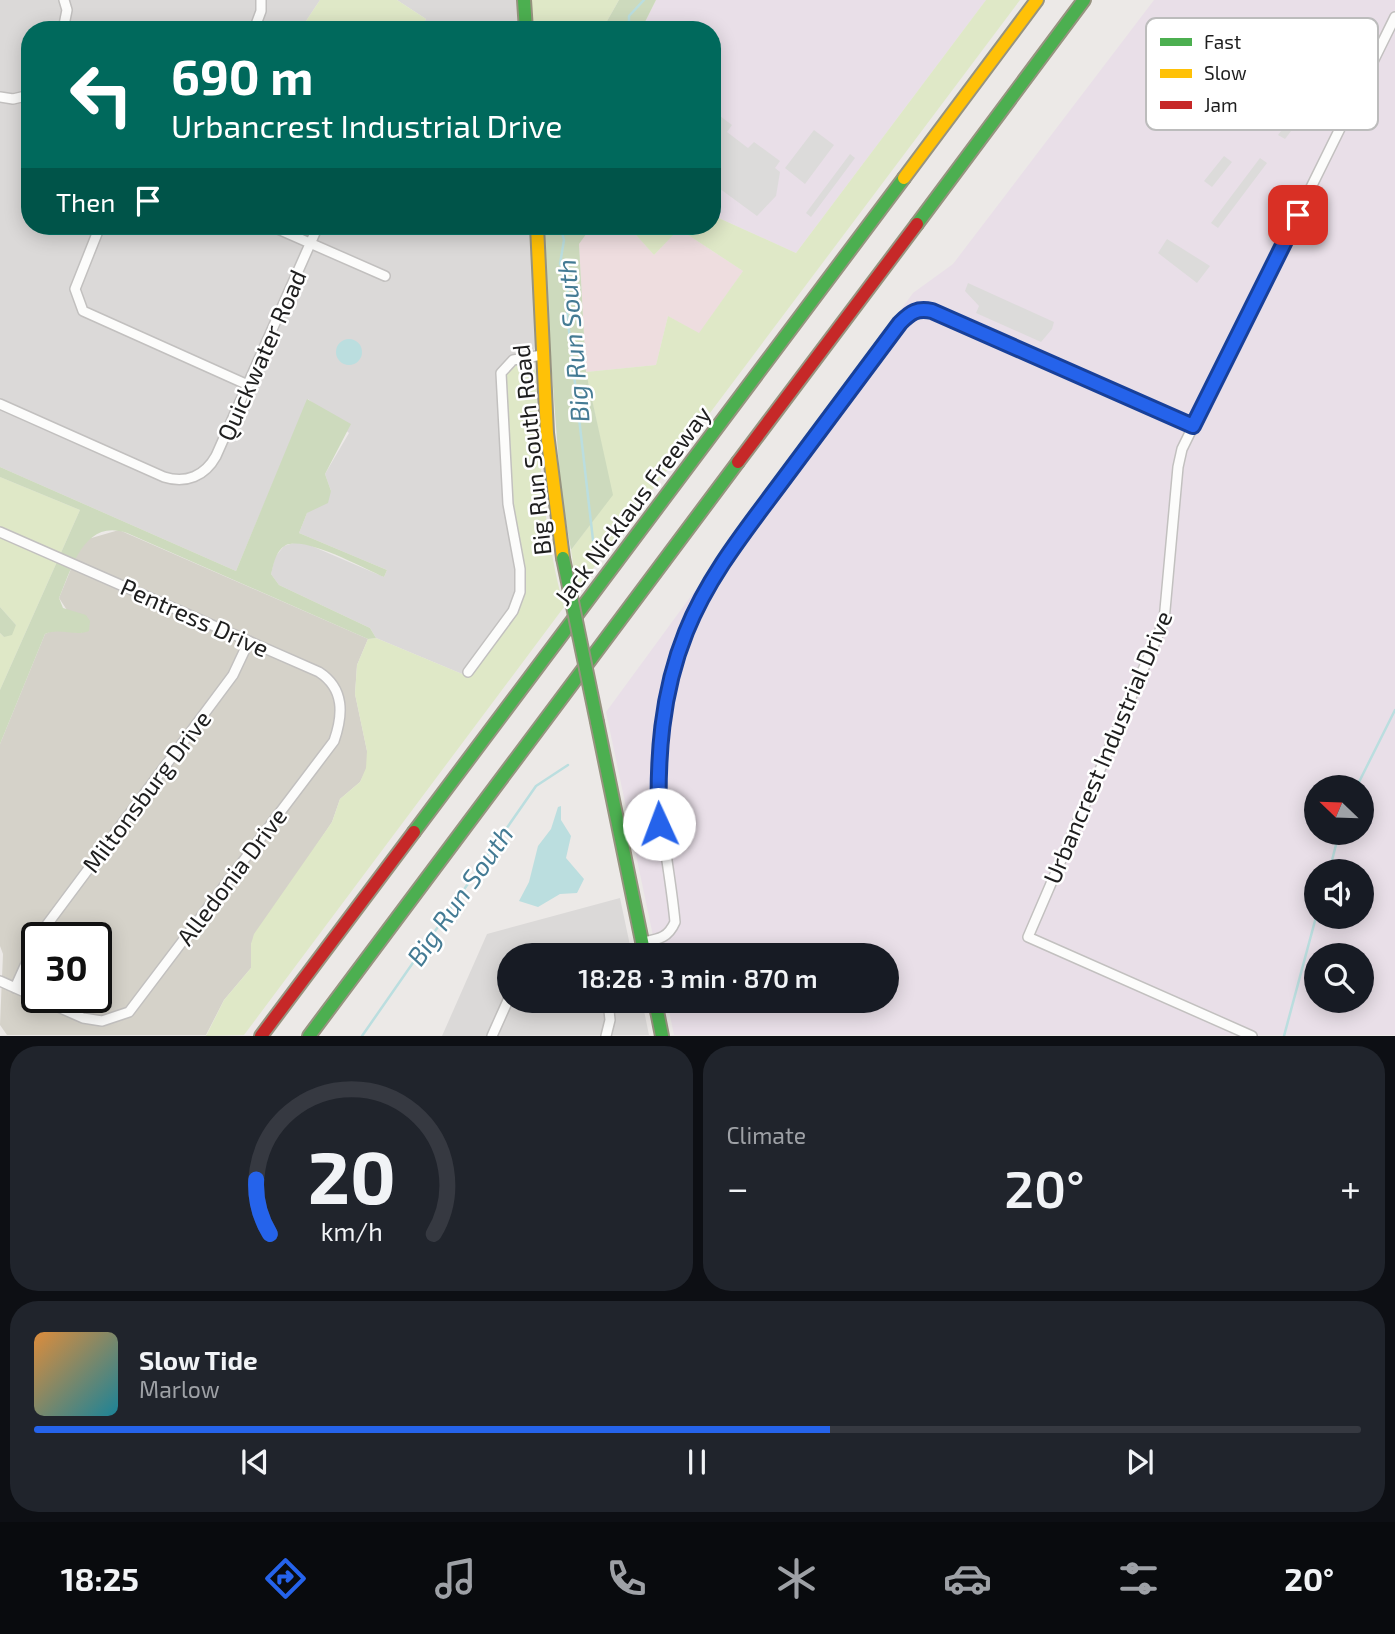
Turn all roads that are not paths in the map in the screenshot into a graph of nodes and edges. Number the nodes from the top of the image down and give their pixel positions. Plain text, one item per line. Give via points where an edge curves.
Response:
1 (64, 0) edge
2 (261, 0) edge
3 (524, 0) edge
4 (1037, 0) edge
5 (1084, 0) edge
6 (1395, 17) edge
7 (65, 21) edge
8 (257, 21) edge
9 (525, 21) edge
10 (1378, 51) edge
11 (0, 97) edge
12 (21, 97) edge
13 (1339, 130) edge
14 (96, 235) edge
15 (292, 235) edge
16 (314, 235) edge
17 (537, 235) edge
18 (310, 243) junction
19 (385, 276) dead end
20 (542, 355) junction
21 (248, 385) junction
22 (0, 404) edge
23 (1193, 426) junction
24 (0, 532) edge
25 (249, 641) junction
26 (468, 672) dead end
27 (334, 741) joint
28 (49, 922) edge
29 (643, 942) joint
30 (21, 974) edge
31 (0, 981) edge
32 (15, 988) junction
33 (502, 1013) edge
34 (609, 1013) edge
35 (657, 1013) edge
36 (1231, 1031) edge
37 (261, 1035) edge
38 (309, 1035) edge
39 (492, 1035) edge
40 (606, 1035) edge
41 (662, 1035) edge
42 (1252, 1035) edge

1 - 7 street
2 - 8 street
3 - 9 main road
4 - 37 main road, Jack Nicklaus Freeway
5 - 38 main road
6 - 10 street, Urbancrest Industrial Drive
11 - 12 street
13 - 23 street, Urbancrest Industrial Drive
14 - 21 street via 75,289 83,311
15 - 18 street
16 - 18 street, Quickwater Road
17 - 20 main road, Big Run South Road
18 - 19 street
18 - 21 street, Quickwater Road
20 - 26 street via 513,360 501,373 507,494 520,592 513,611
20 - 29 main road, Big Run South Road, bridge via 551,481 563,558
21 - 22 street, Quickwater Road via 208,469 179,480
23 - 29 street via 932,311 920,309 906,317 732,549 686,632 665,702 660,741 659,824 675,922 661,939
23 - 36 street, Urbancrest Industrial Drive via 1178,467 1164,621 1028,937
24 - 25 street, Pentress Drive
25 - 27 street, Pentress Drive via 326,676 342,718
25 - 28 street, Miltonsburg Drive via 233,675
27 - 32 street, Alledonia Drive via 129,1012 102,1021 83,1018
30 - 32 street, Miltonsburg Drive
31 - 32 street
33 - 39 street
34 - 40 street
35 - 41 main road
36 - 42 street

